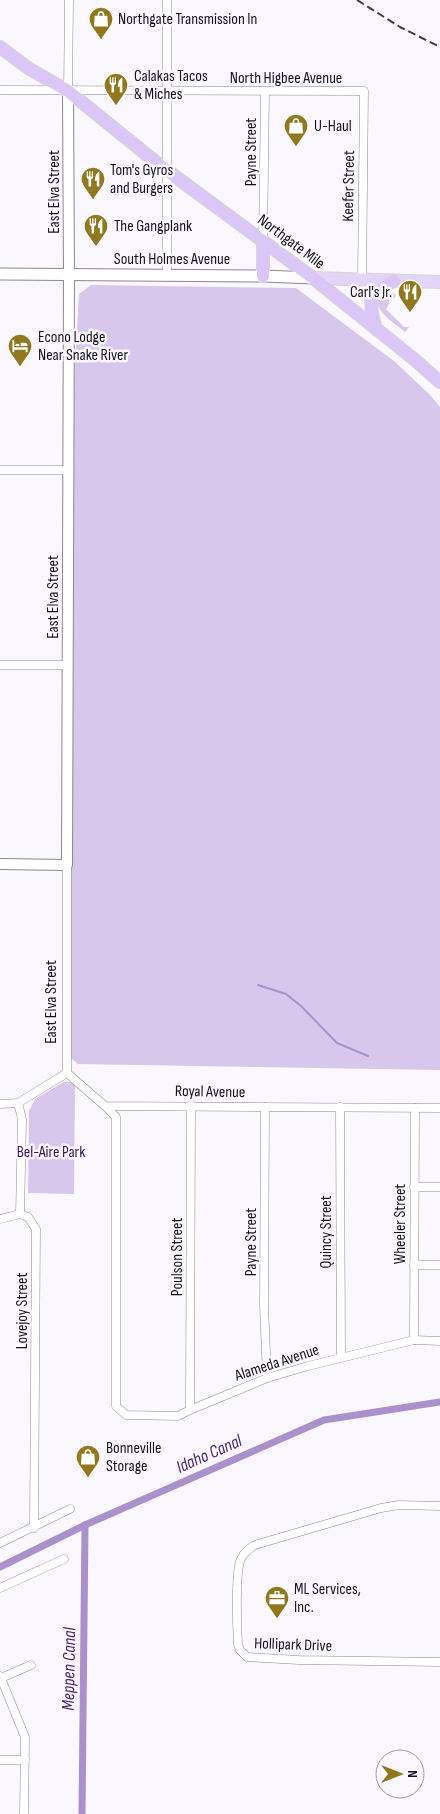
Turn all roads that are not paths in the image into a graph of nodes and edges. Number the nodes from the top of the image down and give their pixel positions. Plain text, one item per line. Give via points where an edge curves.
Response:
1 (69, 0) edge
2 (167, 0) edge
3 (0, 48) edge
4 (0, 90) edge
5 (68, 91) junction
6 (168, 91) junction
7 (364, 91) joint
8 (265, 92) junction
9 (167, 170) junction
10 (264, 241) junction
11 (0, 274) edge
12 (69, 274) junction
13 (167, 275) junction
14 (263, 276) junction
15 (313, 278) junction
16 (362, 281) junction
17 (394, 281) junction
18 (440, 282) edge
19 (376, 329) junction
20 (440, 382) edge
21 (0, 470) edge
22 (69, 470) junction
23 (0, 665) edge
24 (68, 665) junction
25 (0, 864) edge
26 (67, 865) junction
27 (67, 1073) junction
28 (18, 1103) junction
29 (0, 1104) edge
30 (191, 1105) junction
31 (105, 1106) junction
32 (264, 1107) junction
33 (340, 1107) junction
34 (415, 1108) junction
35 (440, 1108) edge
36 (414, 1187) junction
37 (440, 1188) edge
38 (20, 1214) junction
39 (0, 1219) edge
40 (414, 1265) junction
41 (440, 1265) edge
42 (414, 1340) junction
43 (440, 1341) edge
44 (341, 1357) junction
45 (267, 1378) junction
46 (190, 1410) junction
47 (440, 1506) edge
48 (70, 1509) dead end
49 (34, 1528) junction
50 (0, 1543) edge
51 (64, 1559) dead end
52 (0, 1588) edge
53 (440, 1662) edge
54 (31, 1665) dead end
55 (0, 1677) edge
56 (0, 1760) edge
57 (25, 1760) junction
58 (24, 1814) edge

1 - 5 street
2 - 6 street
3 - 5 highway
4 - 5 street, North Higbee Avenue
5 - 6 street, North Higbee Avenue
5 - 9 highway, Northgate Mile
5 - 12 street, East Elva Street
6 - 8 street, North Higbee Avenue
6 - 9 street
7 - 8 street, North Higbee Avenue
7 - 16 street, Keefer Street
8 - 10 street, Payne Street
9 - 10 highway, Northgate Mile
9 - 13 street
10 - 14 highway
10 - 15 highway, Northgate Mile
11 - 12 main road, South Holmes Avenue
12 - 13 main road, South Holmes Avenue
12 - 22 street, East Elva Street
13 - 14 main road, South Holmes Avenue
14 - 15 main road, South Holmes Avenue
15 - 16 main road
15 - 19 highway, Northgate Mile
16 - 17 main road
17 - 18 main road
17 - 19 highway via 371,297
19 - 20 highway, Northgate Mile
21 - 22 street
22 - 24 street, East Elva Street
23 - 24 street
24 - 26 street, East Elva Street
25 - 26 street
26 - 27 street, East Elva Street
27 - 28 street
27 - 31 street
28 - 29 street
28 - 38 street via 22,1118
30 - 31 street, Royal Avenue
30 - 32 street, Royal Avenue
30 - 46 street, Poulson Street
31 - 46 street, Alameda Avenue via 116,1117 116,1406 126,1415 178,1416
32 - 33 street, Royal Avenue
32 - 45 street, Payne Street
33 - 34 street, Royal Avenue
33 - 44 street, Quincy Street
34 - 35 street, Royal Avenue
34 - 36 street, Wheeler Street
36 - 37 street
36 - 40 street, Wheeler Street
38 - 39 street
38 - 49 street, Lovejoy Street via 28,1217 36,1229
40 - 41 street
40 - 42 street, Wheeler Street
42 - 43 street, Alameda Avenue
42 - 44 street, Alameda Avenue
44 - 45 street, Alameda Avenue
45 - 46 street, Alameda Avenue
47 - 53 street, Hollipark Drive via 387,1507 254,1546 241,1558 238,1574 238,1644 247,1657
48 - 49 street
49 - 50 street
51 - 52 street
54 - 55 street
55 - 57 street via 25,1737
56 - 57 street
57 - 58 street

